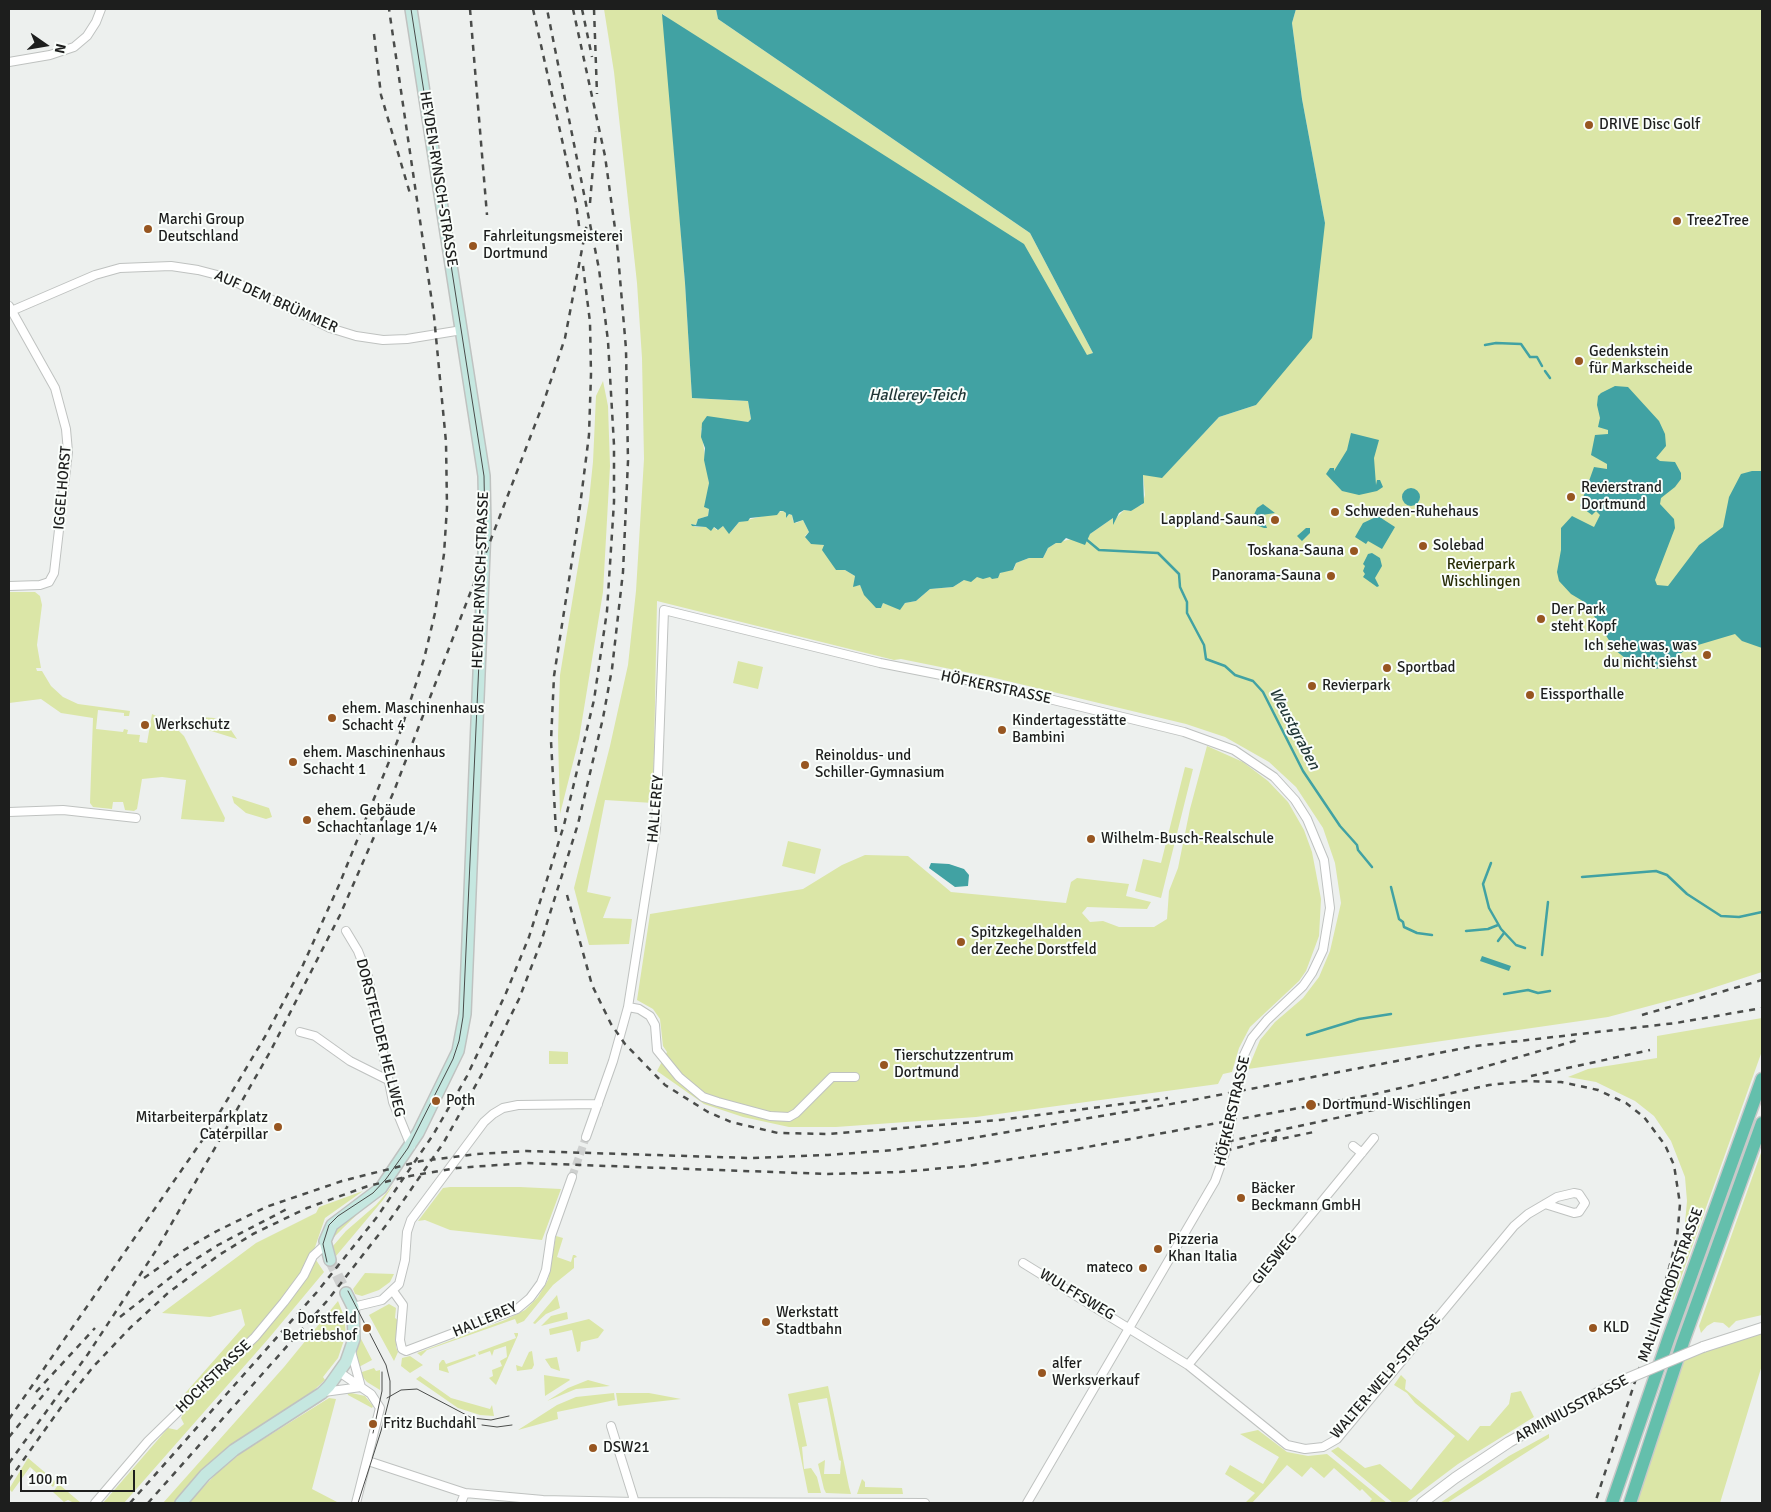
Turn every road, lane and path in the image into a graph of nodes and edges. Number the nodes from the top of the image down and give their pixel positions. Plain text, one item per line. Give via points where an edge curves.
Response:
1 (100, 9) edge
2 (411, 9) edge
3 (9, 62) edge
4 (10, 310) edge
5 (462, 330) junction
6 (9, 586) edge
7 (664, 610) joint
8 (9, 812) edge
9 (136, 818) dead end
10 (346, 931) dead end
11 (628, 1007) junction
12 (300, 1032) dead end
13 (855, 1077) dead end
14 (1762, 1078) edge
15 (388, 1080) junction
16 (598, 1104) junction
17 (1762, 1123) edge
18 (586, 1137) tunnel mouth
19 (1374, 1138) dead end
20 (411, 1146) junction
21 (1353, 1146) dead end
22 (1362, 1153) junction
23 (572, 1177) tunnel mouth
24 (1545, 1204) junction
25 (325, 1245) junction
26 (330, 1260) tunnel mouth
27 (1023, 1263) dead end
28 (393, 1291) junction
29 (346, 1293) tunnel mouth
30 (353, 1307) junction
31 (1130, 1328) junction
32 (1762, 1328) edge
33 (351, 1351) junction
34 (1188, 1365) junction
35 (339, 1372) junction
36 (361, 1387) junction
37 (322, 1393) junction
38 (610, 1426) dead end
39 (368, 1461) junction
40 (465, 1493) junction
41 (603, 1502) edge
42 (95, 1503) edge
43 (181, 1503) edge
44 (356, 1503) edge
45 (461, 1503) edge
46 (635, 1503) edge
47 (910, 1503) edge
48 (925, 1503) edge
49 (1027, 1503) edge
50 (1422, 1503) edge
51 (1612, 1503) edge
52 (1630, 1503) edge

1 - 3 street via 87,36 74,47
2 - 5 main road, HEYDEN-RYNSCH-STRASSE
4 - 5 street, AUF DEM BRÜMMER via 120,268 171,266 225,277 330,328 356,336 407,339
4 - 6 street, IGGELHORST via 55,388 65,422 68,452 54,573 49,582 40,585
5 - 20 main road, HEYDEN-RYNSCH-STRASSE via 480,438 486,505 465,1014 458,1051
7 - 11 street, HALLEREY via 658,808
7 - 31 street, HÖFKERSTRASSE via 880,663 992,685 1208,739 1260,766 1295,800 1316,837 1327,874 1330,917 1323,950 1304,986 1267,1020 1248,1047 1240,1070 1225,1153 1215,1181
8 - 9 street via 63,810
10 - 15 street, DORSTFELDER HELLWEG via 368,977
11 - 13 street via 650,1016 655,1025 657,1050 679,1076 703,1097 718,1102 770,1116 789,1117 832,1077
11 - 16 street, HALLEREY
12 - 15 street via 315,1036 350,1061
14 - 51 highway, MALLINCKRODTSTRASSE
15 - 20 street, DORSTFELDER HELLWEG via 393,1102
16 - 18 street, HALLEREY
16 - 28 street via 518,1105 492,1114 411,1220 402,1276
17 - 52 highway, MALLINCKRODTSTRASSE
19 - 22 street, GIESWEG
20 - 25 main road via 377,1192 334,1223
21 - 22 street
22 - 34 street, GIESWEG
23 - 28 street, HALLEREY via 551,1236 541,1283 516,1309 406,1351 402,1349 400,1340 403,1305
24 - 24 street, WALTER-WELP-STRASSE via 1574,1193 1579,1194 1585,1203 1574,1214
24 - 34 street, WALTER-WELP-STRASSE via 1514,1226 1338,1439 1322,1447 1288,1445
25 - 26 main road
25 - 42 street, HOCHSTRASSE via 313,1256 304,1275 255,1337 148,1441
27 - 31 street, WULFFSWEG
28 - 30 street via 376,1302
29 - 30 main road
30 - 33 main road via 355,1329
31 - 34 street, WALTER-WELP-STRASSE
31 - 49 street, HÖFKERSTRASSE
32 - 50 street, ARMINIUSSTRASSE, bridge via 1704,1347 1612,1385 1509,1442
33 - 35 main road
33 - 36 street
35 - 36 street
35 - 37 main road
36 - 37 street
36 - 39 street via 376,1399 380,1408
37 - 43 main road via 234,1450 205,1475
38 - 46 street
39 - 40 street
39 - 44 street
40 - 41 street
40 - 45 street
41 - 46 street
46 - 47 street
47 - 48 street

